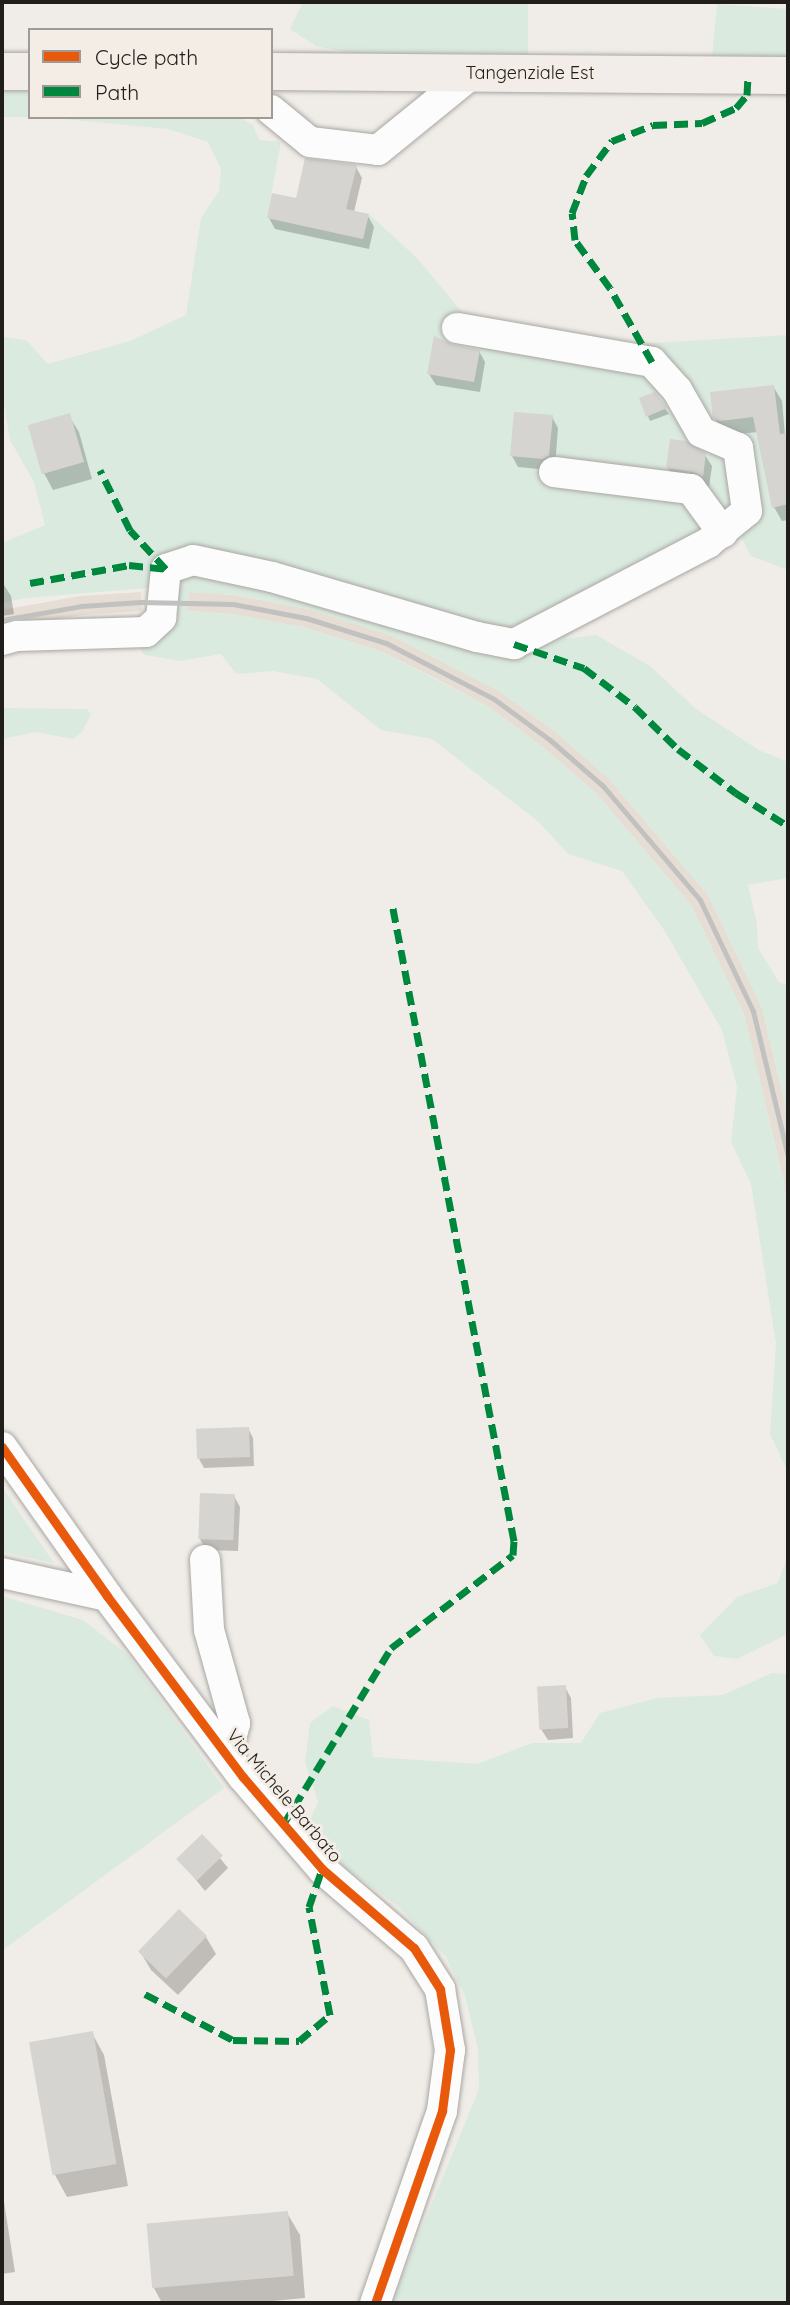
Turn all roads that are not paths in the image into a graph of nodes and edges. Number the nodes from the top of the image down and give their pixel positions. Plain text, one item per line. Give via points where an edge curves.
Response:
1 (2, 71) edge
2 (28, 71) edge
3 (273, 71) edge
4 (474, 72) junction
5 (788, 75) edge
6 (273, 112) edge
7 (457, 328) dead end
8 (554, 472) dead end
9 (723, 533) junction
10 (2, 640) edge
11 (2, 1447) edge
12 (205, 1560) dead end
13 (2, 1573) edge
14 (107, 1597) junction
15 (227, 1755) junction
16 (375, 2303) edge

1 - 2 main road
3 - 4 main road, Tangenziale Est
4 - 5 main road, Tangenziale Est
4 - 6 street via 379,150 310,142
7 - 9 street via 652,362 677,390 702,432 738,448 747,510
8 - 9 street via 691,489
9 - 10 street via 514,644 272,577 193,560 166,569 161,618 146,632
11 - 14 street, Via Michele Barbato
12 - 15 street via 209,1630 235,1723
13 - 14 street
14 - 15 street, Via Michele Barbato
15 - 16 street, Via Michele Barbato via 322,1869 414,1948 440,1989 450,2050 442,2110

